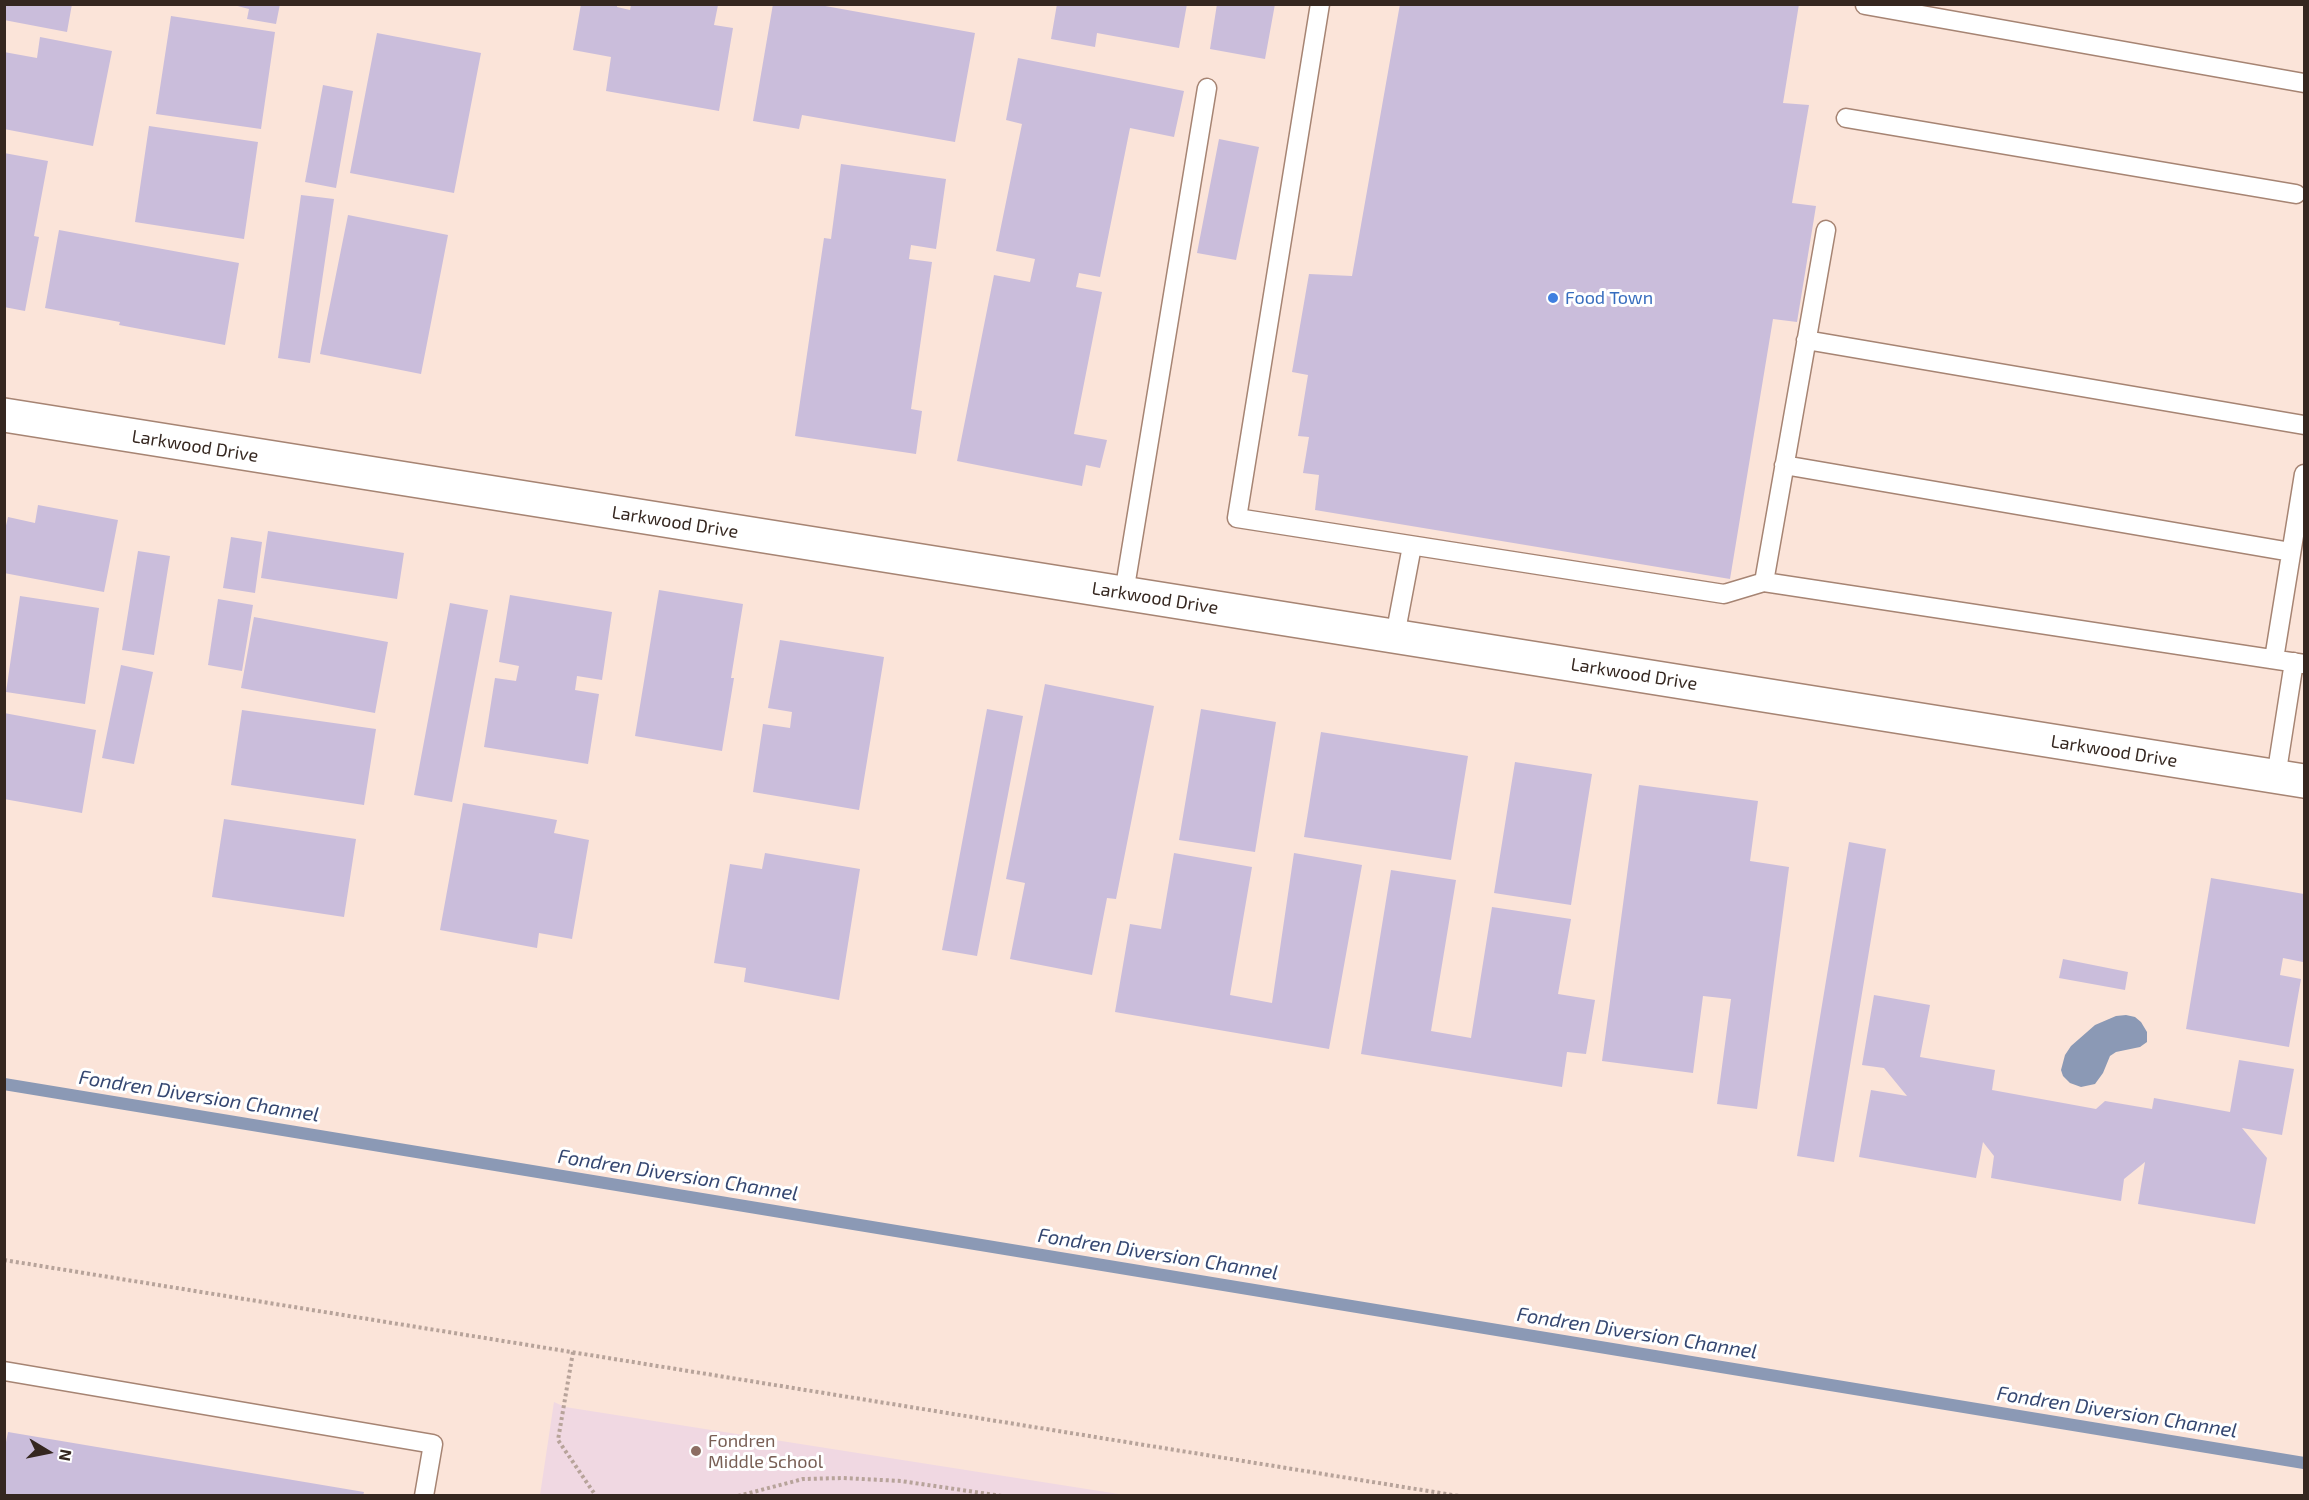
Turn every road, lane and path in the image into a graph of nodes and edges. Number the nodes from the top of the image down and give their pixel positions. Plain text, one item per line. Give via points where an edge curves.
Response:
1 (1320, 4) edge
2 (1865, 4) edge
3 (2304, 83) edge
4 (1207, 88) dead end
5 (1846, 118) dead end
6 (2296, 194) dead end
7 (1826, 230) dead end
8 (1806, 340) junction
9 (4, 415) edge
10 (2304, 425) edge
11 (1784, 465) junction
12 (2304, 474) edge
13 (1412, 546) junction
14 (2291, 552) junction
15 (1764, 582) junction
16 (1124, 593) junction
17 (1395, 636) junction
18 (2274, 659) junction
19 (2299, 663) edge
20 (2290, 779) edge
21 (4, 1260) edge
22 (573, 1352) junction
23 (4, 1371) edge
24 (424, 1496) edge
25 (596, 1496) edge
26 (738, 1496) edge
27 (1002, 1496) edge
28 (1460, 1496) edge

1 - 13 lane via 1237,519
2 - 3 lane
4 - 16 lane
5 - 6 lane
7 - 8 lane
8 - 10 lane
8 - 11 lane
9 - 16 street, Larkwood Drive
11 - 14 lane
11 - 15 lane
12 - 14 lane
13 - 15 lane via 1724,594
13 - 17 lane
14 - 18 lane
15 - 18 lane
16 - 17 street, Larkwood Drive
17 - 20 street, Larkwood Drive
18 - 19 lane
19 - 20 lane
21 - 22 path
22 - 25 path via 558,1440
22 - 28 path
23 - 24 lane via 432,1444
26 - 27 path via 803,1479 843,1478 901,1481

